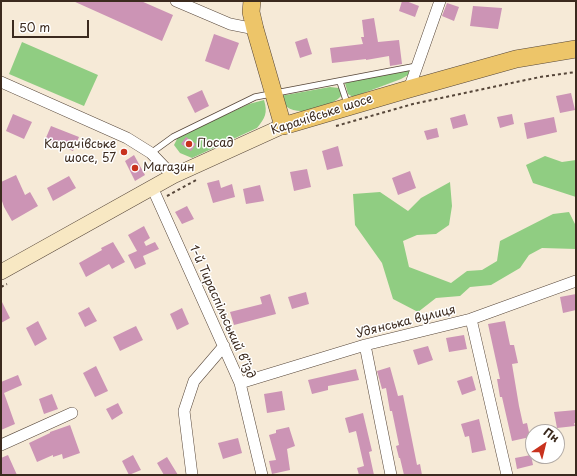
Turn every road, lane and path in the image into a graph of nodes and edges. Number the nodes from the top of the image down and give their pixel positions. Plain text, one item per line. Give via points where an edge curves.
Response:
1 (176, 1) edge
2 (252, 1) edge
3 (440, 1) edge
4 (255, 29) junction
5 (576, 49) edge
6 (417, 66) junction
7 (576, 72) edge
8 (1, 82) edge
9 (340, 82) junction
10 (409, 89) junction
11 (274, 94) junction
12 (348, 106) junction
13 (283, 126) junction
14 (333, 127) dead end
15 (151, 153) junction
16 (174, 176) junction
17 (199, 179) dead end
18 (155, 193) junction
19 (1, 272) edge
20 (576, 281) edge
21 (471, 319) junction
22 (365, 345) junction
23 (224, 346) junction
24 (240, 383) junction
25 (72, 413) dead end
26 (1, 445) edge
27 (192, 475) edge
28 (262, 475) edge
29 (391, 475) edge
30 (507, 475) edge

1 - 4 street via 230,24
2 - 4 main road via 251,12
3 - 6 street
4 - 11 main road
5 - 10 main road, Карачівське шосе via 516,59
6 - 9 lane
6 - 10 street
7 - 14 path via 540,77 413,104
8 - 15 street via 127,138
9 - 11 lane
9 - 12 lane
10 - 12 main road, Карачівське шосе
11 - 13 main road
11 - 15 lane via 255,98 186,130
12 - 13 main road, Карачівське шосе
13 - 16 main road, Карачівське шосе
15 - 16 street
16 - 18 main road, Карачівське шосе
17 - 18 path
18 - 19 main road, Карачівське шосе
18 - 23 street, 1-й Тираспільський в’їзд
20 - 21 street, Удянська вулиця
21 - 22 street, Удянська вулиця
21 - 30 street
22 - 24 street, Удянська вулиця
22 - 29 street
23 - 24 street, 1-й Тираспільський в’їзд
23 - 27 street via 194,381 184,411
24 - 28 street, 1-й Тираспільський в’їзд
25 - 26 street

